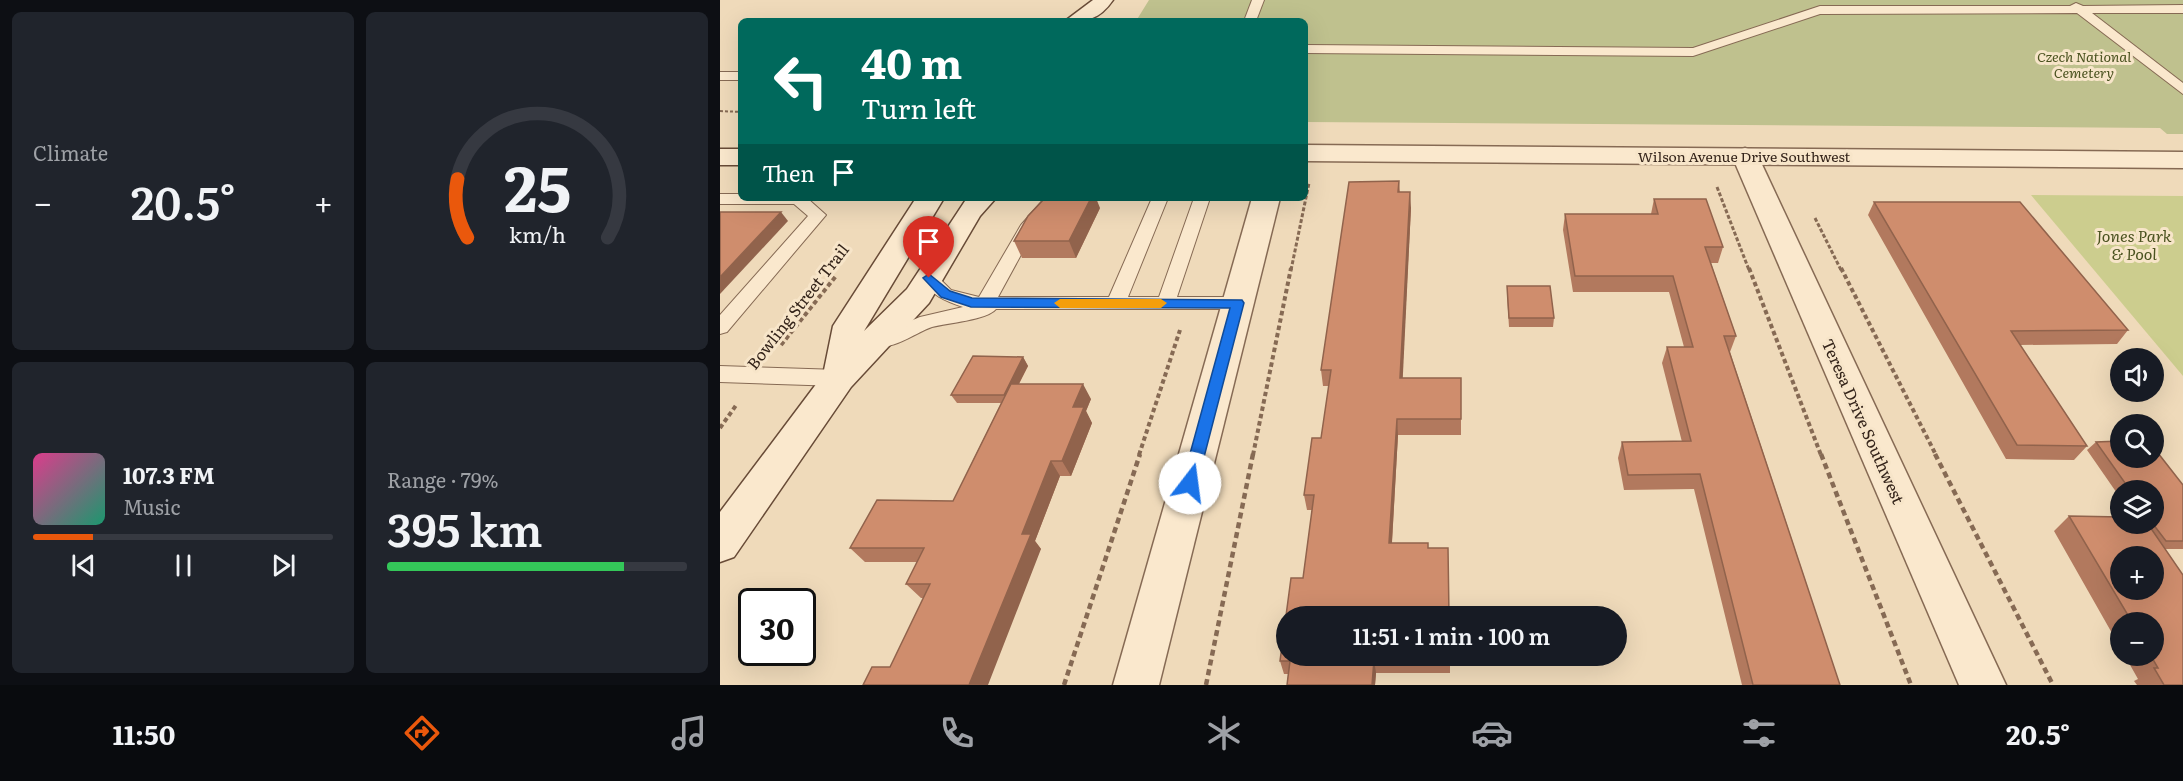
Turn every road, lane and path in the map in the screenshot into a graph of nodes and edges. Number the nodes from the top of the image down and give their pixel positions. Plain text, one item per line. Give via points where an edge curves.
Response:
1 (1258, 0) edge
2 (1805, 0) edge
3 (2074, 4) edge
4 (2183, 9) edge
5 (1099, 10) edge
6 (1820, 10) junction
7 (1082, 18) edge
8 (1251, 18) edge
9 (1308, 49) edge
10 (720, 76) edge
11 (738, 76) edge
12 (2183, 90) edge
13 (720, 111) edge
14 (738, 112) edge
15 (720, 140) edge
16 (738, 140) edge
17 (1308, 153) edge
18 (720, 156) edge
19 (1745, 156) junction
20 (738, 157) edge
21 (2183, 159) edge
22 (1714, 178) dead end
23 (1309, 183) dead end
24 (1308, 188) edge
25 (720, 199) edge
26 (738, 199) edge
27 (800, 201) edge
28 (928, 201) edge
29 (979, 201) edge
30 (1050, 201) edge
31 (1159, 201) edge
32 (1201, 201) edge
33 (1265, 201) edge
34 (1305, 201) edge
35 (1811, 210) dead end
36 (843, 267) dead end
37 (929, 278) junction
38 (995, 303) junction
39 (1116, 303) junction
40 (1166, 303) junction
41 (1188, 303) junction
42 (1238, 303) junction
43 (720, 327) edge
44 (868, 348) junction
45 (720, 374) edge
46 (757, 375) junction
47 (839, 378) junction
48 (720, 428) edge
49 (720, 544) edge
50 (1064, 685) edge
51 (1136, 685) edge
52 (1206, 685) edge
53 (1911, 685) edge
54 (1983, 685) edge
55 (2053, 685) edge

1 - 8 lane
2 - 6 lane
3 - 4 lane
3 - 6 lane
3 - 12 lane
5 - 7 street
6 - 9 lane via 1792,17 1730,43 1693,52
10 - 11 lane
13 - 14 path
15 - 16 street
17 - 19 street, Wilson Avenue Drive Southwest
18 - 20 street
19 - 21 street, Wilson Avenue Drive Southwest
19 - 54 street, Teresa Drive Southwest
22 - 53 path
23 - 24 path
25 - 26 lane
27 - 43 lane via 818,215
28 - 47 street via 849,326
29 - 37 street
30 - 38 lane via 1026,231
31 - 39 lane
32 - 40 lane
33 - 42 street
34 - 52 path
35 - 55 path
36 - 46 path, Bowling Street Trail
37 - 38 lane via 955,299
37 - 44 street via 918,296
38 - 39 lane
38 - 44 lane via 927,322
39 - 40 lane
40 - 41 lane
41 - 42 lane
41 - 50 path
42 - 51 street
44 - 47 street
45 - 46 lane
46 - 47 lane
46 - 48 path, Bowling Street Trail
47 - 49 street

